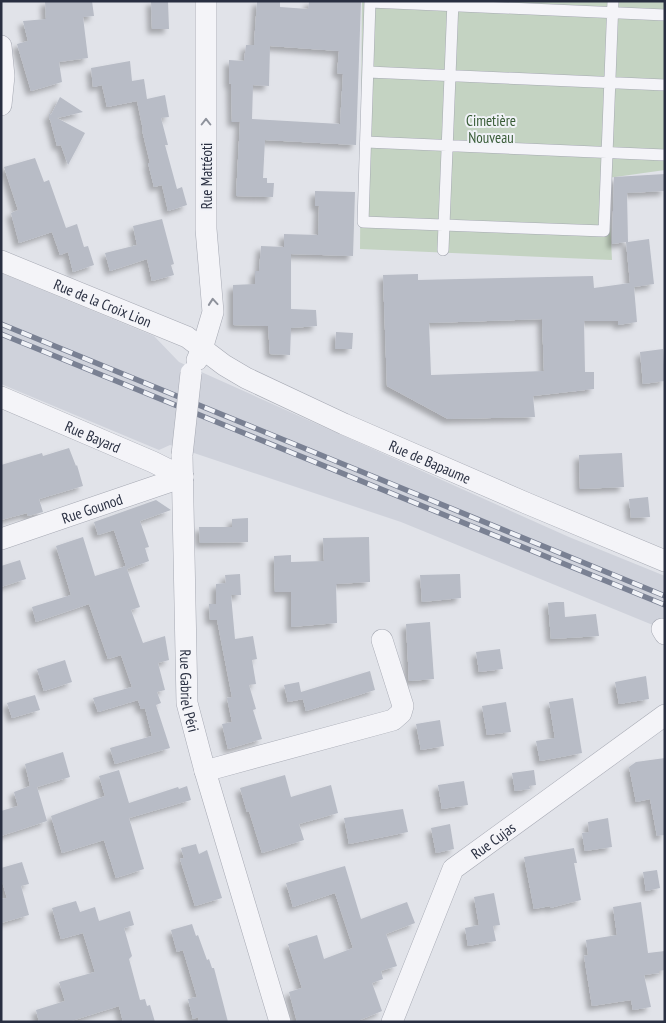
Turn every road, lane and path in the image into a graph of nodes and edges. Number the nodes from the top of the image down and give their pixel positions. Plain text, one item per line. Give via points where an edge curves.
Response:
1 (206, 1) edge
2 (370, 2) edge
3 (453, 3) edge
4 (613, 7) edge
5 (665, 15) edge
6 (1, 46) edge
7 (368, 72) junction
8 (450, 75) junction
9 (610, 83) junction
10 (665, 85) edge
11 (1, 104) edge
12 (366, 142) junction
13 (448, 145) junction
14 (607, 152) junction
15 (665, 155) edge
16 (444, 225) junction
17 (443, 250) dead end
18 (1, 261) edge
19 (202, 349) junction
20 (1, 397) edge
21 (183, 477) junction
22 (1, 539) edge
23 (665, 561) edge
24 (382, 640) dead end
25 (665, 715) edge
26 (205, 771) junction
27 (280, 1022) edge
28 (392, 1022) edge

19 -> 1 street, Rue Mattéoti via 213,312 206,229
2 - 3 lane
2 - 7 lane
3 - 4 lane
3 - 8 lane
4 - 5 lane
4 - 9 lane
6 - 11 street via 4,76
7 - 8 lane
7 - 12 lane
8 - 9 lane
8 - 13 lane
9 - 10 lane
9 - 14 lane
12 - 13 lane
12 - 16 lane via 364,222
13 - 14 lane
13 - 16 lane
14 - 15 lane
14 - 16 lane via 604,231
16 - 17 lane
18 - 19 street, Rue de la Croix Lion via 187,337
19 - 21 street, Rue Gabriel Péri, bridge via 191,373 182,455
19 - 23 street, Rue de Bapaume via 246,378 344,424
20 - 21 street, Rue Bayard
21 - 22 street, Rue Gounod
21 - 26 street, Rue Gabriel Péri via 187,703
24 - 26 street via 403,706 394,720
25 - 28 street, Rue Cujas via 453,869
26 - 27 street, Rue Gabriel Péri

